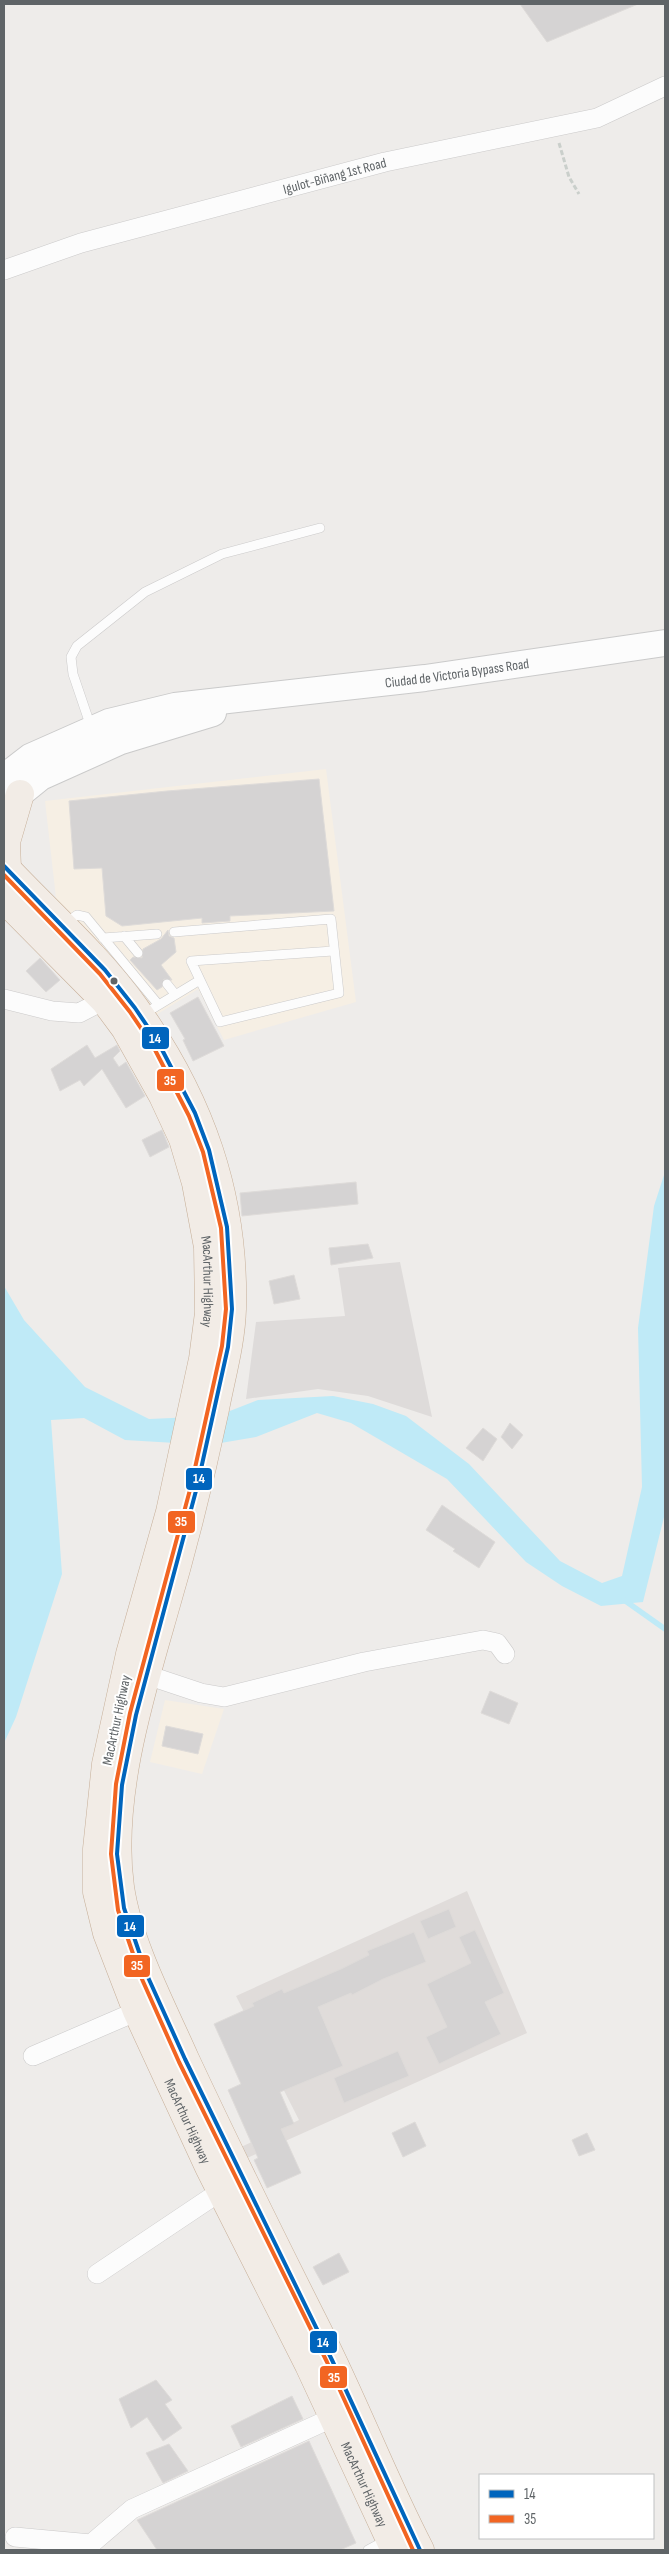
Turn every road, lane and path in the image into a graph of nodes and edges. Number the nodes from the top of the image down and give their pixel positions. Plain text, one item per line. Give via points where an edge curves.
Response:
1 (665, 86) edge
2 (553, 128) junction
3 (578, 194) dead end
4 (4, 270) edge
5 (320, 528) dead end
6 (665, 643) edge
7 (248, 697) junction
8 (92, 730) junction
9 (9, 792) edge
10 (6, 868) edge
11 (4, 899) edge
12 (174, 932) dead end
13 (53, 933) junction
14 (157, 934) dead end
15 (124, 936) junction
16 (103, 938) junction
17 (334, 951) junction
18 (138, 953) dead end
19 (200, 980) junction
20 (166, 984) dead end
21 (175, 994) junction
22 (113, 996) junction
23 (4, 999) edge
24 (141, 1016) junction
25 (505, 1654) dead end
26 (137, 1671) junction
27 (148, 2007) junction
28 (33, 2056) dead end
29 (232, 2188) junction
30 (97, 2274) dead end
31 (344, 2412) junction
32 (16, 2537) dead end
33 (399, 2544) edge
34 (90, 2547) edge

1 - 2 street, Igulot-Biñang 1st Road via 597,118
2 - 3 path
2 - 4 street, Igulot-Biñang 1st Road via 385,162 81,243
5 - 8 lane via 222,554 145,592 77,646 71,656 73,674
6 - 7 main road, Ciudad de Victoria Bypass Road via 425,678
7 - 8 main road, Ciudad de Victoria Bypass Road via 176,706 109,722
7 - 9 main road, Ciudad de Victoria Bypass Road via 206,716 121,741
8 - 9 main road, Ciudad de Victoria Bypass Road via 30,757
9 - 10 highway
10 - 13 highway, MacArthur Highway
11 - 13 highway, MacArthur Highway
12 - 17 lane via 331,919
13 - 16 lane via 77,915 86,917
13 - 22 highway, MacArthur Highway
14 - 15 lane
15 - 16 lane
15 - 18 lane
16 - 24 lane
17 - 19 lane via 191,961
17 - 19 lane via 339,993 220,1022
19 - 21 lane
20 - 21 lane
21 - 24 lane
22 - 23 street via 79,1013
22 - 24 highway, MacArthur Highway
24 - 26 highway, MacArthur Highway via 183,1086 202,1127 218,1174 230,1240 232,1313 213,1361 187,1487
25 - 26 street via 497,1643 484,1640 364,1662 224,1697 201,1693
26 - 27 highway, MacArthur Highway via 118,1832 120,1886
27 - 28 street
27 - 29 highway, MacArthur Highway
29 - 30 street
29 - 31 highway, MacArthur Highway
31 - 33 highway, MacArthur Highway
31 - 34 street via 132,2509
32 - 34 street

